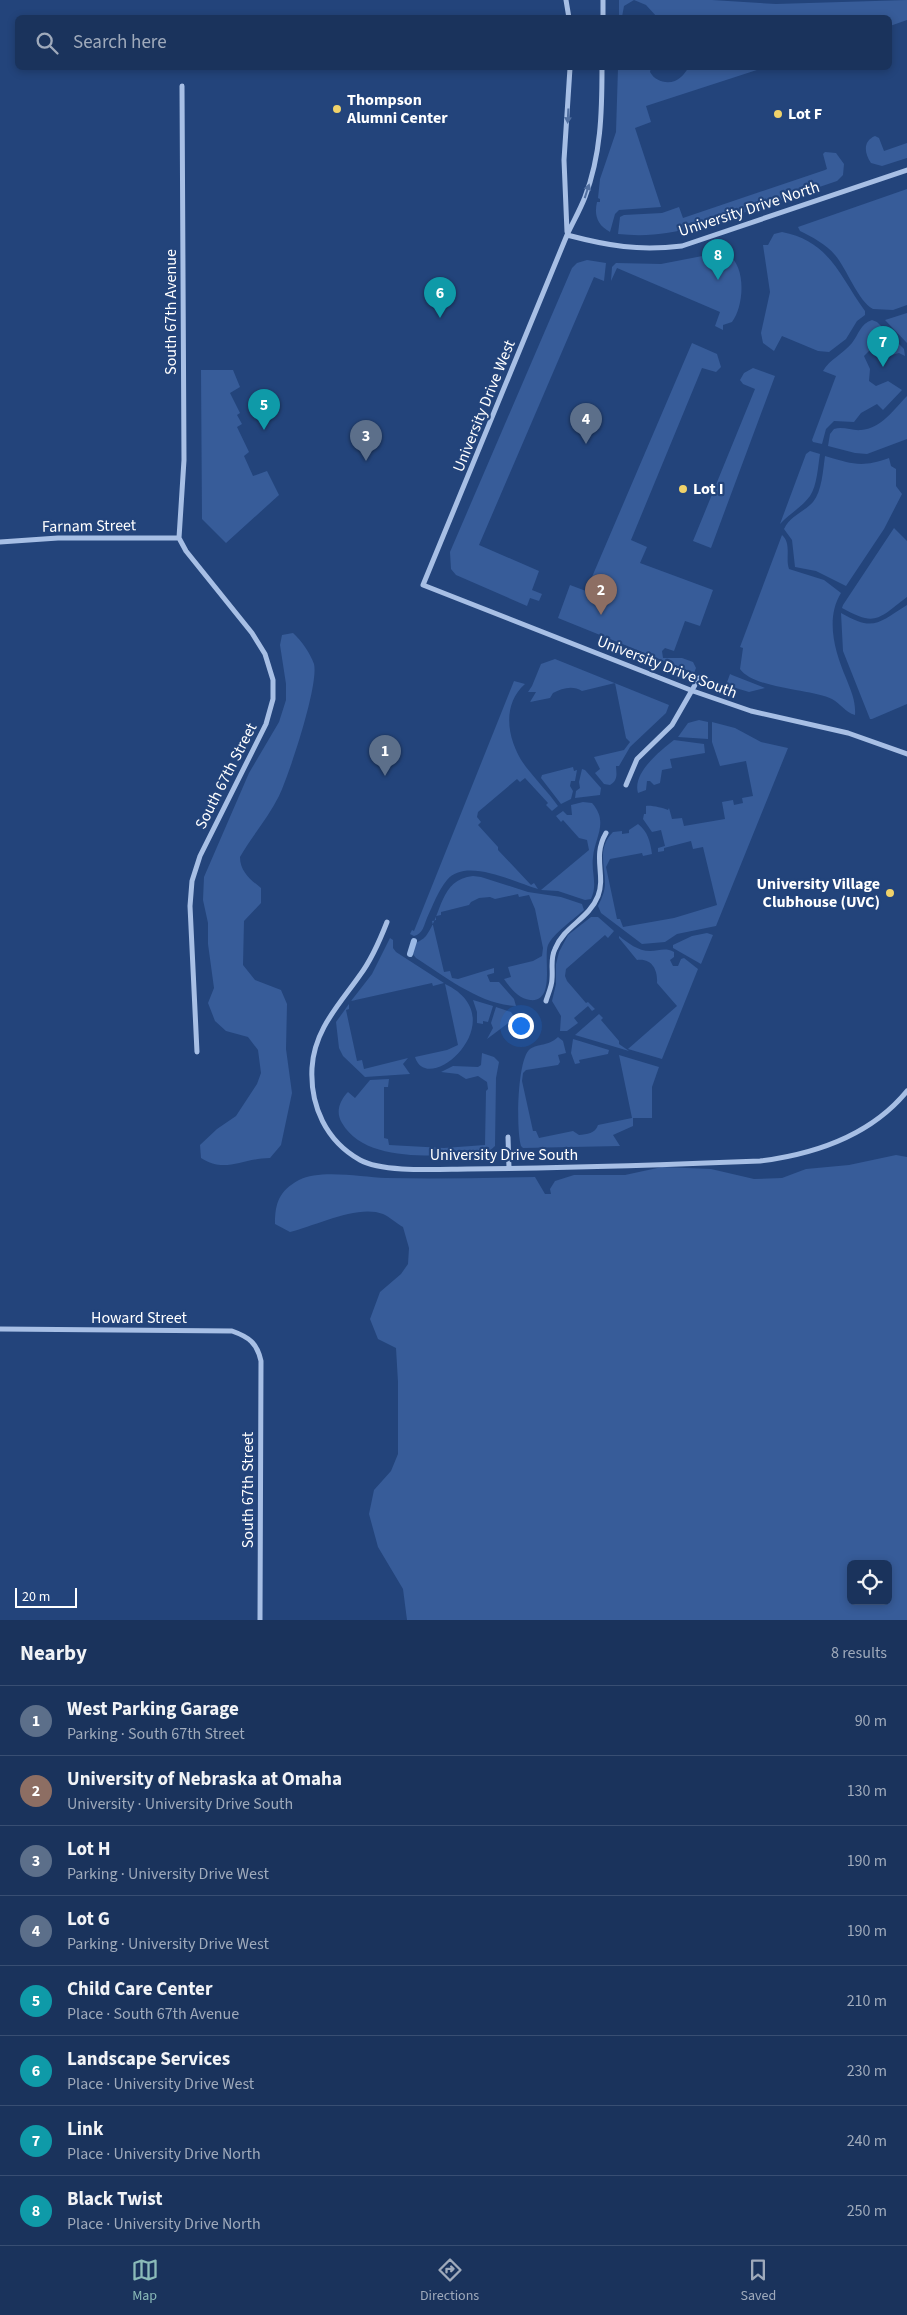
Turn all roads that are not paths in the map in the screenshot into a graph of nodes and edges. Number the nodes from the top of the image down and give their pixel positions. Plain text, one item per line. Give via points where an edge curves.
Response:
1 (566, 0) edge
2 (603, 0) edge
3 (568, 15) edge
4 (603, 15) edge
5 (570, 70) edge
6 (602, 70) edge
7 (182, 86) dead end
8 (907, 170) edge
9 (567, 235) junction
10 (179, 538) junction
11 (0, 542) edge
12 (423, 585) joint
13 (699, 678) dead end
14 (693, 691) junction
15 (907, 754) edge
16 (626, 785) dead end
17 (606, 833) dead end
18 (387, 922) dead end
19 (546, 1001) dead end
20 (197, 1052) dead end
21 (907, 1091) edge
22 (508, 1137) dead end
23 (509, 1168) junction
24 (0, 1329) edge
25 (261, 1361) joint
26 (260, 1620) edge

1 - 3 street
2 - 4 street
5 -> 9 street, University Drive West via 564,160
9 -> 6 street, University Drive West via 585,197 596,162
7 - 10 street, South 67th Avenue via 184,460
8 - 9 street, University Drive North via 682,246 649,250 603,245
9 - 12 street, University Drive West
10 - 11 street, Farnam Street via 58,538
10 - 20 street, South 67th Street via 252,633 265,654 273,680 273,699 266,724 200,856 192,881 190,906
12 - 14 street, University Drive South
13 - 14 street
14 - 15 street, University Drive South via 751,711 848,732
14 - 16 street via 672,725 636,759
17 - 19 street via 598,859 598,895 587,913 565,932 555,949
18 - 23 street, University Drive South via 369,961 329,1016 318,1037 312,1083 317,1111 324,1126 348,1152 376,1166
21 - 23 street, University Drive South via 884,1114 860,1130 820,1148 782,1158
22 - 23 street
24 - 25 street, Howard Street via 232,1331 258,1347
25 - 26 street, South 67th Street

